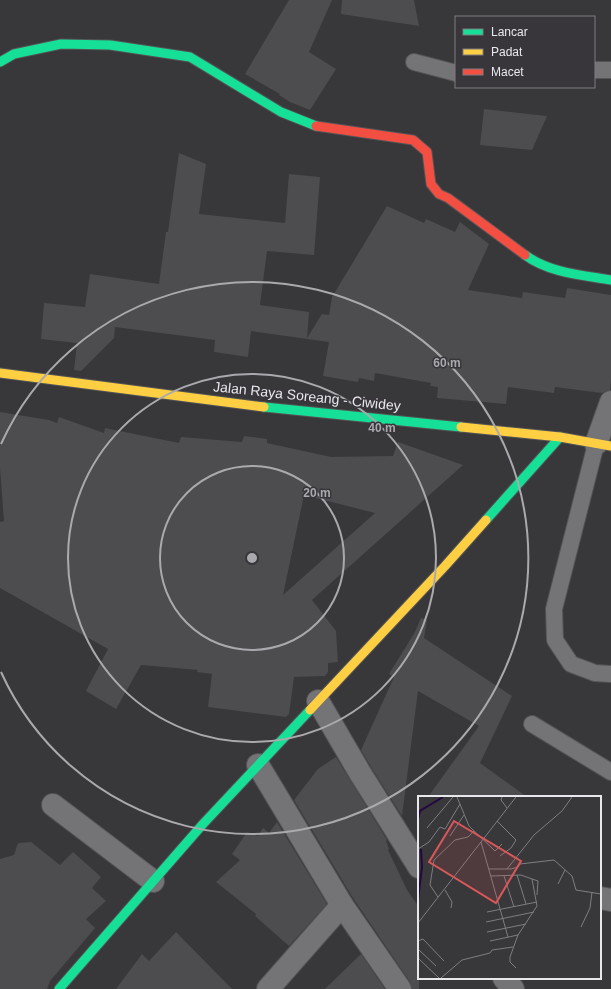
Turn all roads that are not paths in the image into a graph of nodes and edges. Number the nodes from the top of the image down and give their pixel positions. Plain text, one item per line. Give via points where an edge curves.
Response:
1 (0, 62) edge
2 (414, 62) dead end
3 (595, 70) edge
4 (611, 70) edge
5 (455, 73) edge
6 (611, 280) edge
7 (0, 373) edge
8 (611, 402) edge
9 (560, 437) junction
10 (604, 445) edge
11 (611, 674) edge
12 (318, 701) junction
13 (532, 724) dead end
14 (258, 765) junction
15 (611, 772) edge
16 (53, 805) dead end
17 (418, 865) edge
18 (153, 881) junction
19 (601, 898) edge
20 (611, 900) edge
21 (342, 905) junction
22 (505, 979) edge
23 (59, 989) edge
24 (268, 989) edge
25 (400, 989) edge
26 (513, 989) edge

1 - 6 main road via 14,54 61,44 110,45 190,57 281,112 316,126 413,140 427,152 431,184 439,194 531,259 554,270
2 - 5 lane
3 - 4 lane
7 - 9 main road, Jalan Raya Soreang - Ciwidey via 238,404
8 - 10 street
9 - 10 main road, Jalan Raya Soreang - Ciwidey
9 - 12 main road via 445,566
10 - 11 lane via 554,609 555,640 571,664 595,674
12 - 14 main road
12 - 17 street
13 - 15 lane
14 - 18 main road
14 - 21 street
16 - 18 street
18 - 23 main road
19 - 20 street
21 - 24 street
21 - 25 street
22 - 26 street

